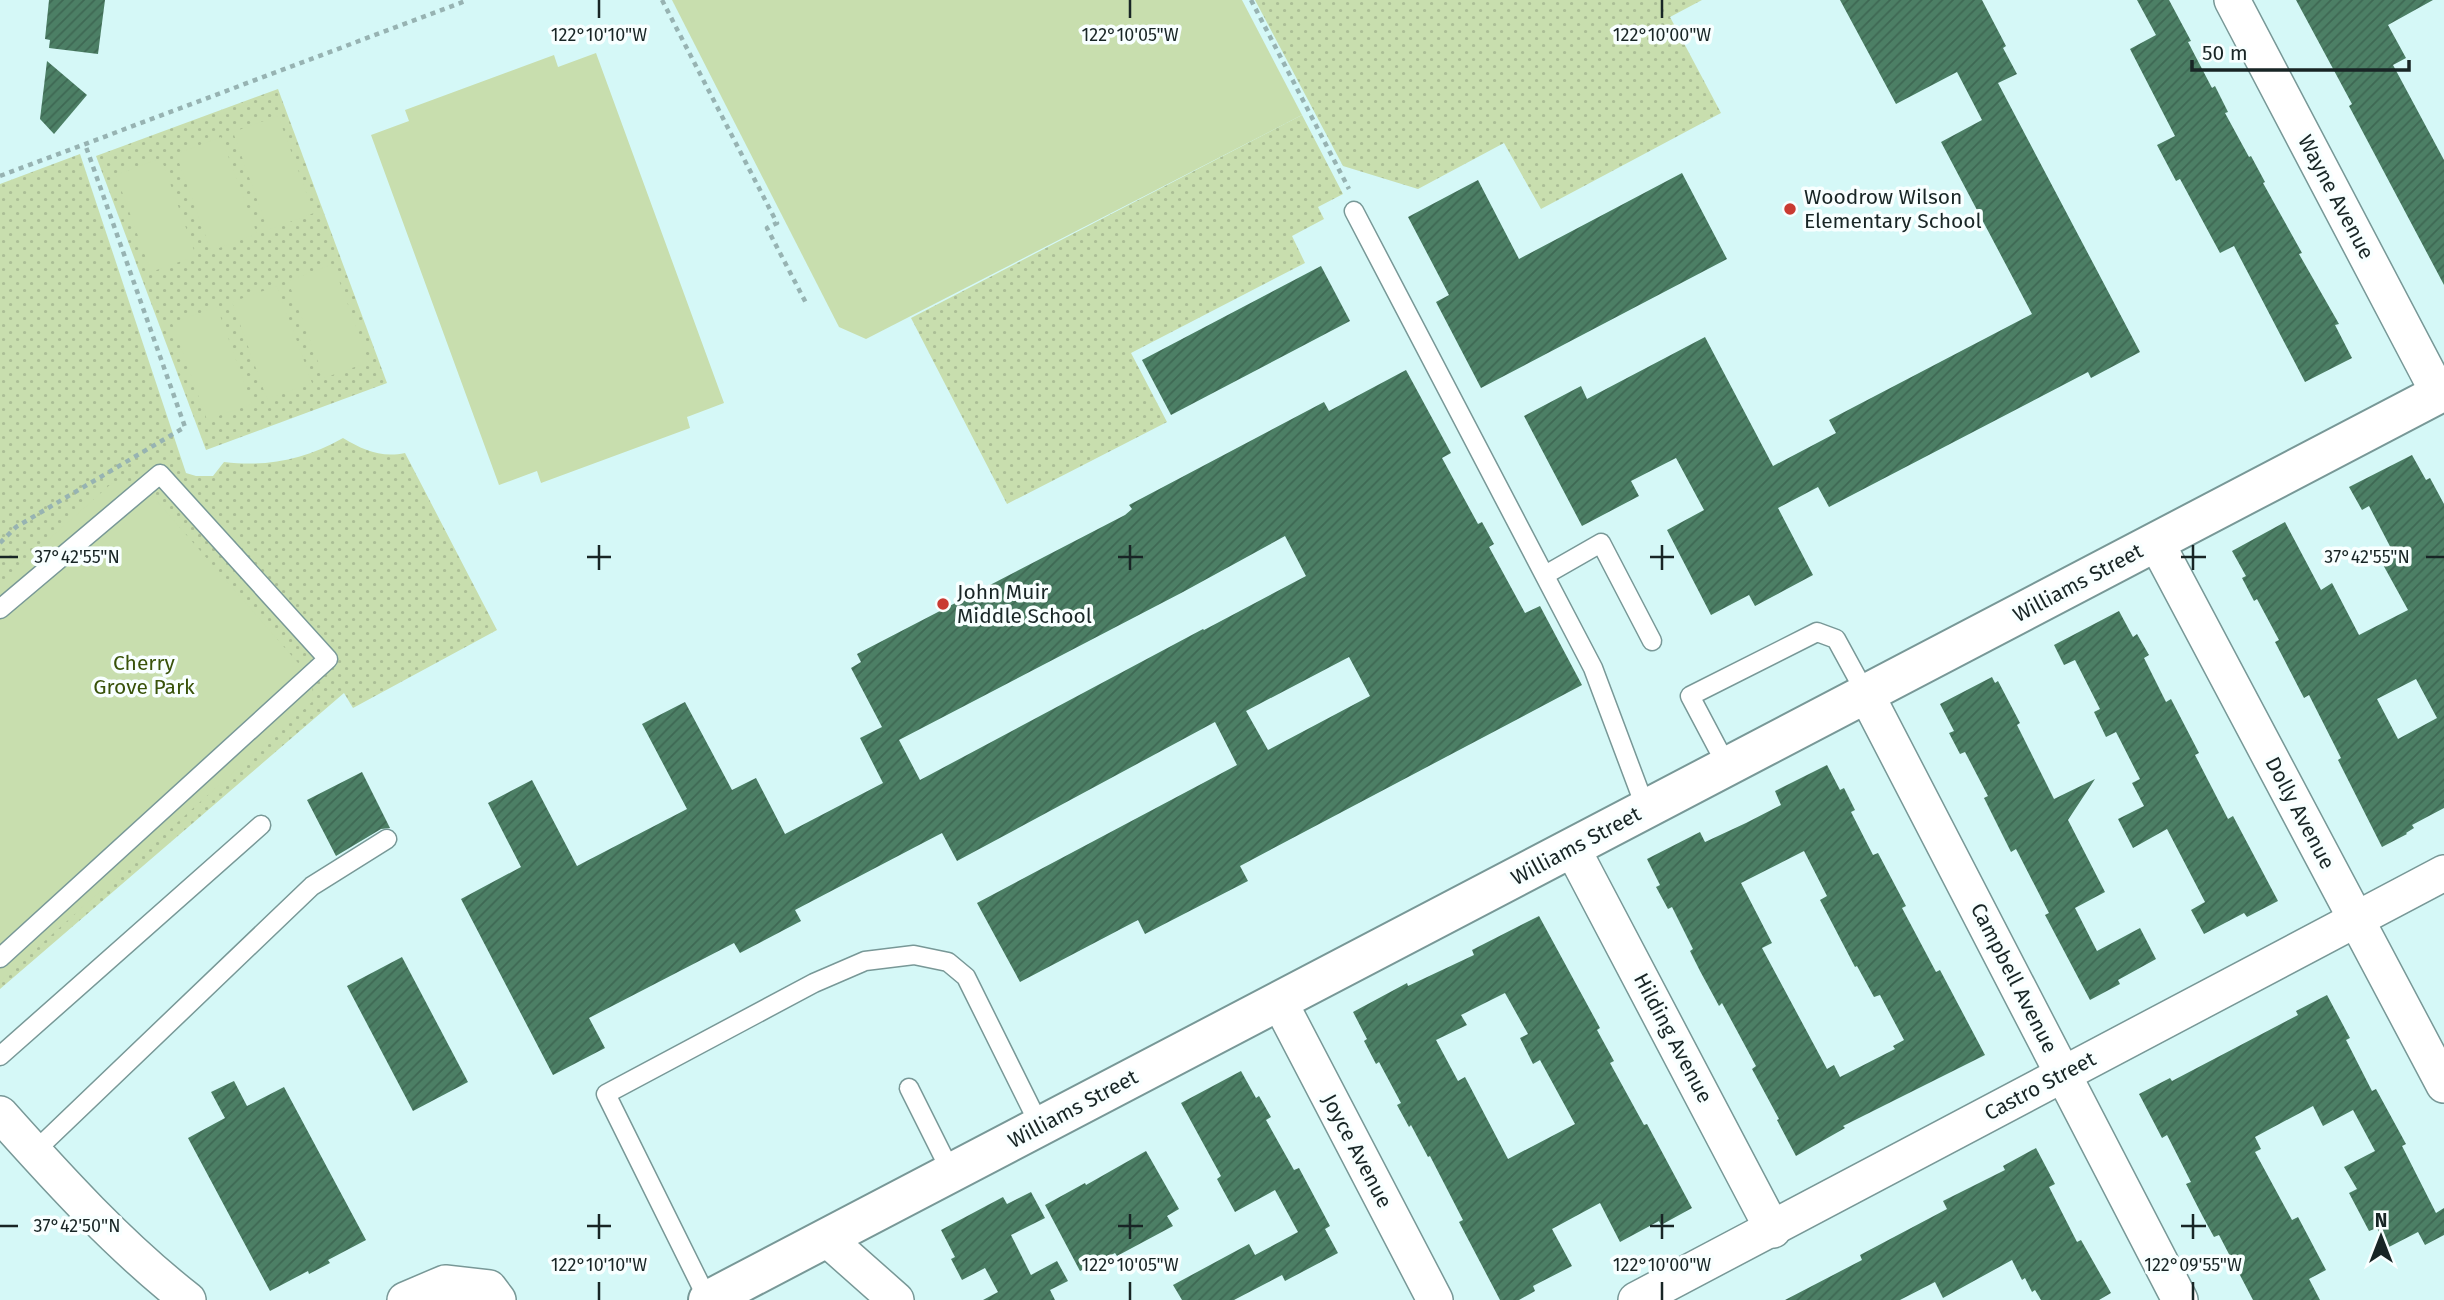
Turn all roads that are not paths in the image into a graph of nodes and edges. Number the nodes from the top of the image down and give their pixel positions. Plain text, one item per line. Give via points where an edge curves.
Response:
1 (2232, 0) edge
2 (1354, 211) dead end
3 (2441, 393) edge
4 (2156, 542) junction
5 (1545, 575) junction
6 (0, 610) edge
7 (1652, 640) dead end
8 (1866, 694) junction
9 (1727, 766) junction
10 (1646, 809) junction
11 (261, 825) dead end
12 (387, 839) dead end
13 (1572, 848) junction
14 (2444, 873) edge
15 (2356, 919) junction
16 (0, 958) edge
17 (1279, 1001) junction
18 (0, 1056) edge
19 (2064, 1073) junction
20 (2444, 1085) edge
21 (909, 1088) dead end
22 (0, 1114) edge
23 (1040, 1126) junction
24 (34, 1152) junction
25 (951, 1172) junction
26 (1773, 1230) junction
27 (826, 1238) junction
28 (188, 1300) edge
29 (405, 1300) edge
30 (498, 1300) edge
31 (708, 1300) edge
32 (896, 1300) edge
33 (1435, 1300) edge
34 (1636, 1300) edge
35 (2180, 1300) edge

1 - 3 street, Wayne Avenue
2 - 5 lane
3 - 4 street, Williams Street
4 - 8 street, Williams Street
4 - 15 street, Dolly Avenue
5 - 7 lane via 1601,543
5 - 10 lane via 1593,668
6 - 16 lane via 160,474 328,659
8 - 9 street, Williams Street
8 - 9 lane via 1836,639 1817,632 1690,696
8 - 19 street, Campbell Avenue
9 - 10 street, Williams Street
10 - 13 street, Williams Street
11 - 18 lane
12 - 24 lane via 312,886
13 - 17 street, Williams Street
13 - 26 street, Hilding Avenue
14 - 15 street, Castro Street
15 - 19 street, Castro Street
15 - 20 street, Dolly Avenue
17 - 23 street, Williams Street
17 - 33 street, Joyce Avenue
19 - 26 street, Castro Street
19 - 35 street, Campbell Avenue
21 - 25 lane
22 - 24 street
23 - 25 street, Williams Street
23 - 31 lane via 966,977 948,962 914,955 864,961 814,984 606,1094
24 - 28 street via 149,1270
25 - 27 street, Williams Street
26 - 34 street, Castro Street
27 - 31 street, Williams Street
27 - 32 street
29 - 30 street via 445,1283 489,1288

